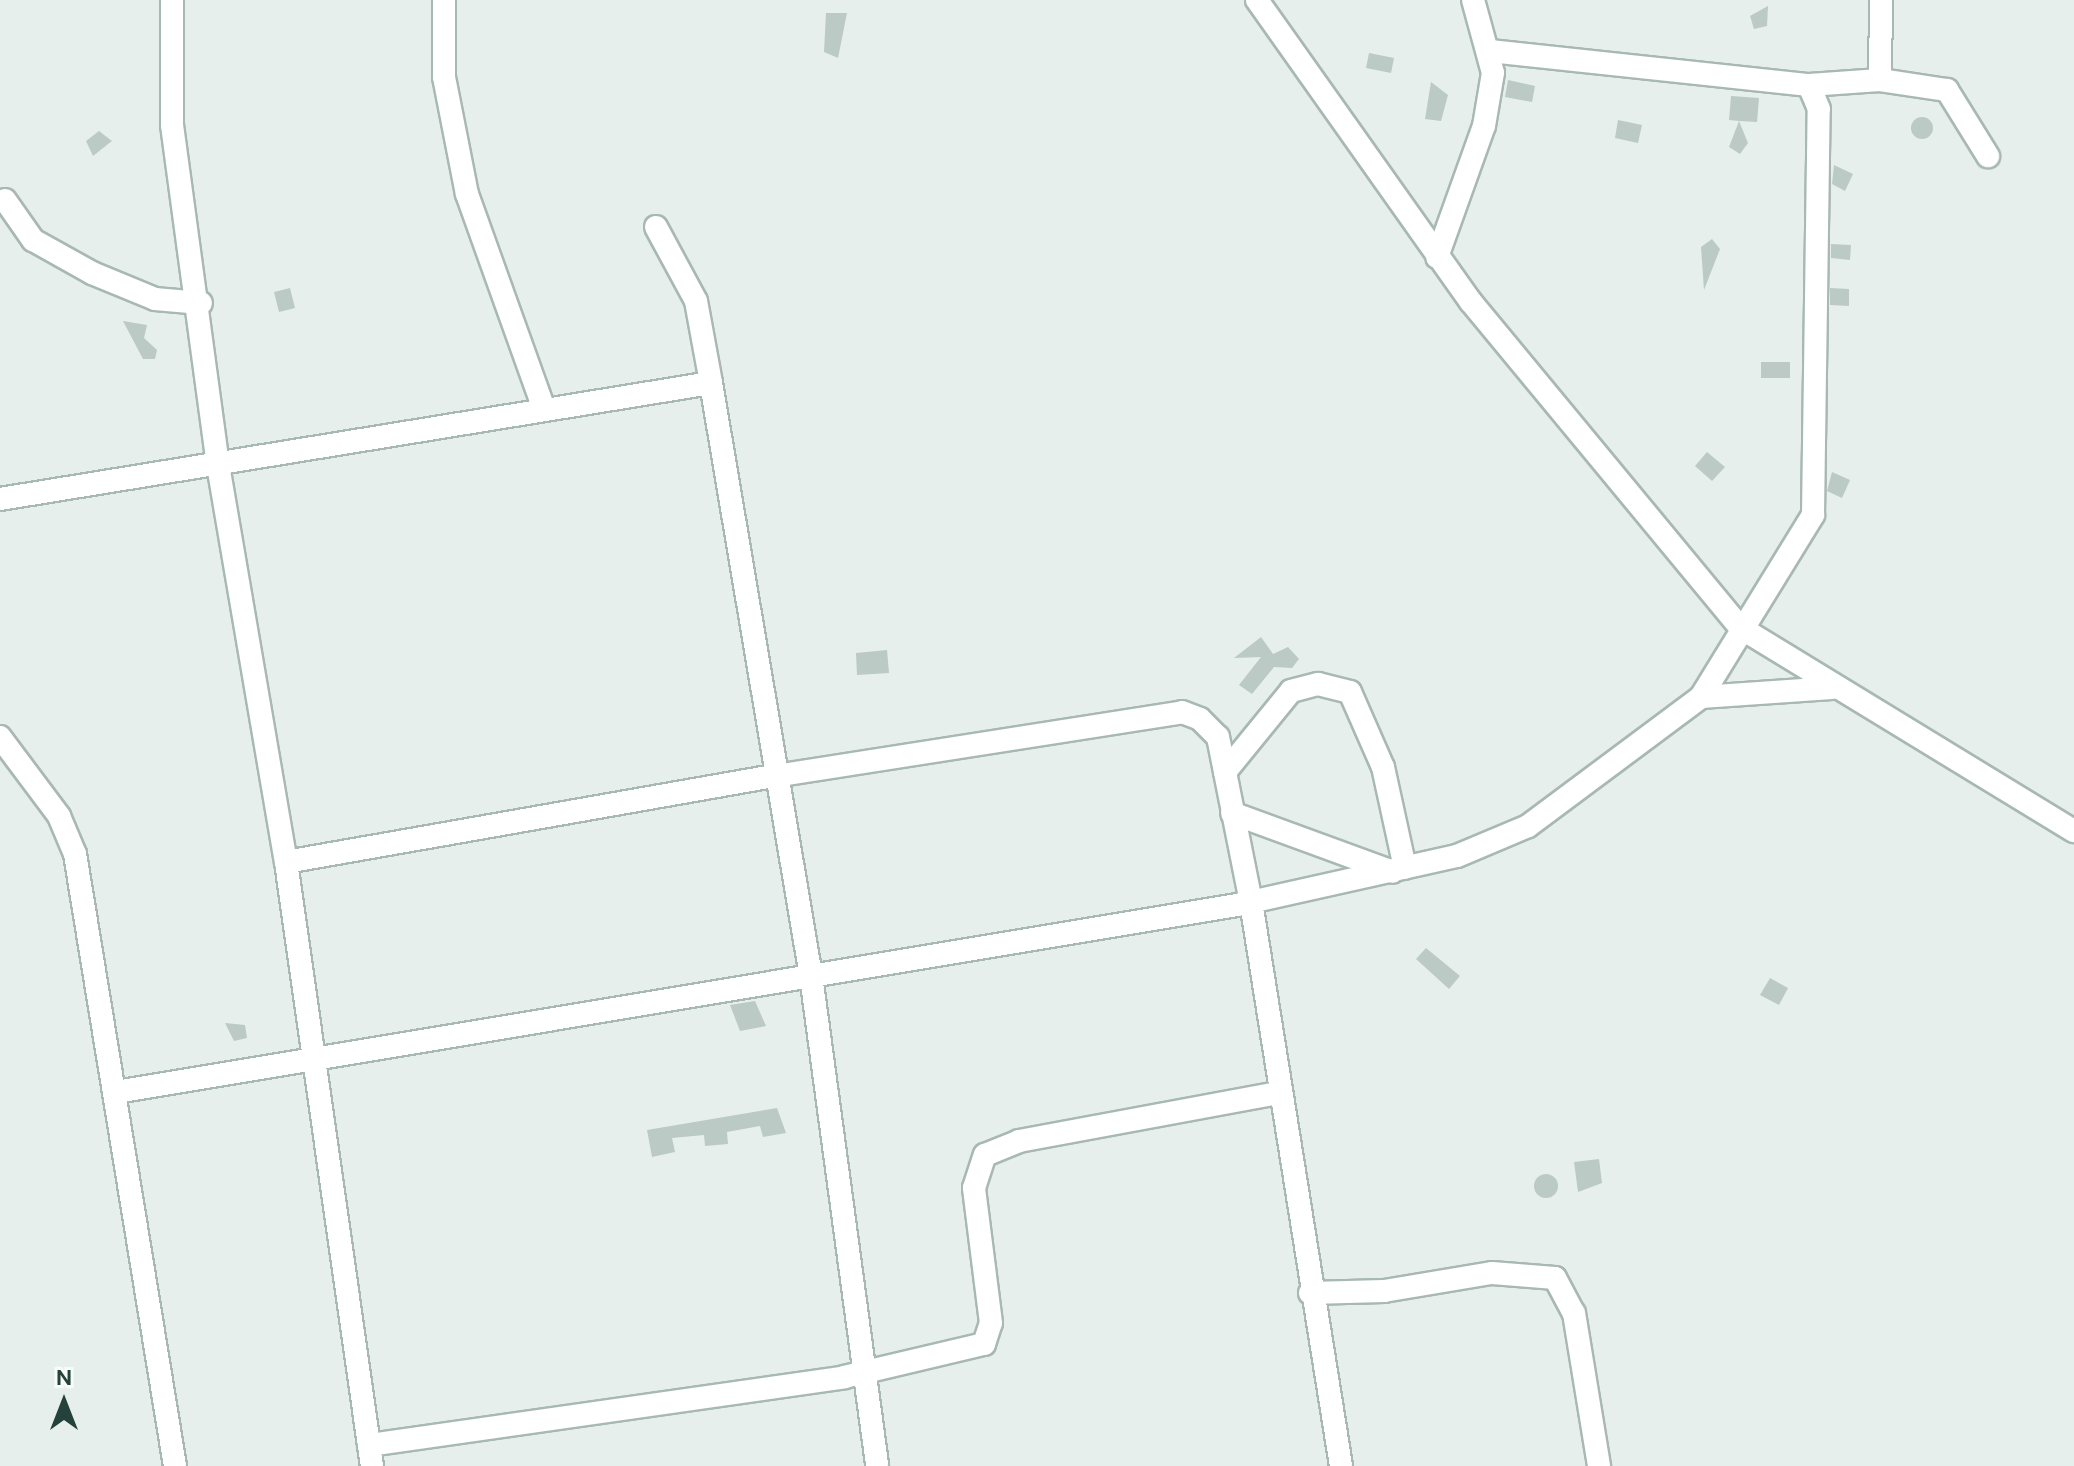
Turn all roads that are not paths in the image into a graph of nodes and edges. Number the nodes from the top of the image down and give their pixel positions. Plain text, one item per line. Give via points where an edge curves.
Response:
1 (172, 0) edge
2 (444, 0) edge
3 (1257, 0) edge
4 (1473, 0) edge
5 (1881, 0) edge
6 (1490, 51) junction
7 (1880, 80) junction
8 (1809, 85) junction
9 (1839, 86) junction
10 (1819, 109) junction
11 (1988, 156) dead end
12 (5, 200) dead end
13 (656, 227) dead end
14 (1437, 257) junction
15 (201, 303) junction
16 (711, 383) junction
17 (544, 409) junction
18 (218, 465) junction
19 (0, 499) edge
20 (1741, 628) junction
21 (1832, 688) junction
22 (1701, 697) junction
23 (0, 737) edge
24 (1225, 772) junction
25 (775, 776) junction
26 (1232, 813) junction
27 (2074, 831) edge
28 (286, 862) junction
29 (1399, 870) junction
30 (1251, 902) junction
31 (811, 976) junction
32 (316, 1060) junction
33 (116, 1092) junction
34 (1279, 1093) junction
35 (1310, 1293) junction
36 (869, 1371) junction
37 (370, 1455) edge
38 (175, 1466) edge
39 (877, 1466) edge
40 (1341, 1466) edge
41 (1599, 1466) edge

1 - 15 street via 172,125
2 - 17 street via 444,77 467,194
3 - 14 street
4 - 6 street
5 - 7 street
6 - 8 street
6 - 14 street via 1484,126
7 - 9 street
7 - 11 street via 1947,90
8 - 9 street
8 - 10 street
9 - 10 street
10 - 20 street via 1813,515 1792,557
12 - 15 street via 33,240 92,273 155,299
13 - 16 street via 696,301
14 - 20 street
15 - 18 street
16 - 17 street
16 - 25 street
17 - 18 street
18 - 19 street
18 - 28 street
20 - 21 street
20 - 22 street
21 - 22 street
21 - 27 street
22 - 29 street via 1528,826 1457,856
23 - 33 street via 70,834
24 - 25 street via 1210,725 1182,712
24 - 26 street
24 - 29 street via 1291,691 1318,684 1350,692 1383,767
25 - 28 street
25 - 31 street
26 - 29 street
26 - 30 street
28 - 32 street
29 - 30 street
30 - 31 street
30 - 34 street
31 - 32 street
31 - 36 street
32 - 33 street
32 - 37 street
33 - 38 street
34 - 35 street
34 - 36 street via 1019,1141 985,1155 974,1188 991,1323 984,1344
35 - 40 street
35 - 41 street via 1384,1291 1479,1274 1555,1278 1574,1313
36 - 37 street
36 - 39 street

